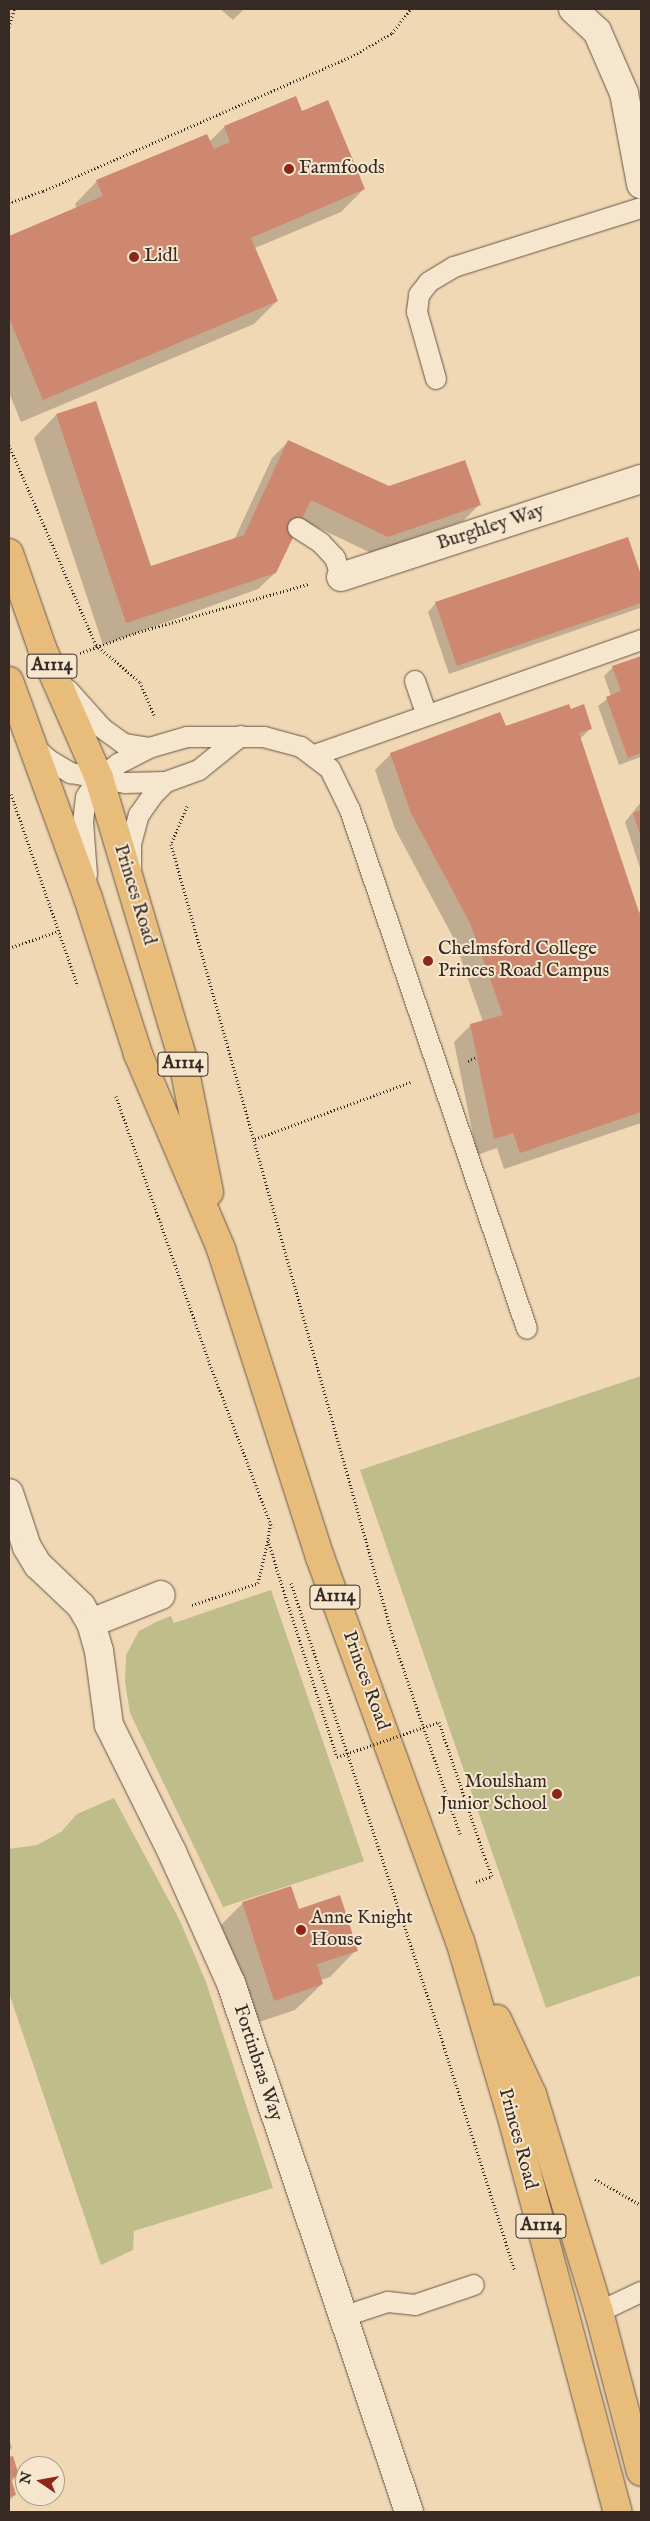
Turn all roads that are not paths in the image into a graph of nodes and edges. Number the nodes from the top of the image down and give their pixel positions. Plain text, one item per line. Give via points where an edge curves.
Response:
1 (573, 9) edge
2 (633, 93) edge
3 (641, 184) edge
4 (641, 208) edge
5 (436, 379) dead end
6 (641, 479) edge
7 (298, 528) dead end
8 (9, 553) edge
9 (341, 577) joint
10 (641, 640) edge
11 (63, 662) junction
12 (9, 681) edge
13 (415, 681) dead end
14 (427, 715) junction
15 (241, 736) junction
16 (29, 742) junction
17 (150, 748) junction
18 (315, 754) junction
19 (99, 778) junction
20 (166, 782) junction
21 (131, 883) junction
22 (88, 898) junction
23 (221, 1249) junction
24 (527, 1329) dead end
25 (9, 1492) edge
26 (161, 1595) road end
27 (91, 1623) junction
28 (460, 1941) junction
29 (474, 2285) dead end
30 (641, 2292) edge
31 (599, 2312) junction
32 (342, 2317) junction
33 (641, 2472) edge
34 (409, 2512) edge
35 (618, 2512) edge

1 - 2 street via 597,31
2 - 3 street
4 - 5 lane via 454,267 429,282 419,295 417,312
6 - 9 street, Burghley Way
7 - 9 lane via 321,543 335,558
8 - 11 main road, Princes Road / A1114 via 42,648
10 - 14 lane
11 - 17 lane via 81,707 102,728 124,744
11 - 19 main road, Princes Road / A1114
12 - 16 main road, Princes Road / A1114
13 - 14 lane
14 - 18 lane
15 - 17 lane via 187,737
15 - 18 lane via 264,737
15 - 20 lane via 199,770
16 - 19 lane via 49,760 71,773
16 - 22 main road, Princes Road / A1114
17 - 19 lane
18 - 24 lane via 330,769 346,799
19 - 20 lane via 125,783
19 - 21 main road, Princes Road / A1114
19 - 22 lane via 86,797 83,822
20 - 21 lane via 139,815 131,844
21 - 23 main road, Princes Road / A1114 via 182,1057
22 - 23 main road, Princes Road / A1114 via 138,1054
23 - 28 main road, Princes Road / A1114 via 320,1557
25 - 27 street, Fortinbras Way via 27,1547 38,1565 81,1606
26 - 27 street
27 - 32 street, Fortinbras Way via 99,1651 109,1725 176,1860 231,1983
28 - 31 main road, Princes Road / A1114 via 532,2094
28 - 35 main road, Princes Road / A1114 via 511,2114
29 - 32 lane via 415,2304 388,2302
30 - 31 lane
31 - 33 main road, Princes Road / A1114
32 - 34 street, Fortinbras Way

